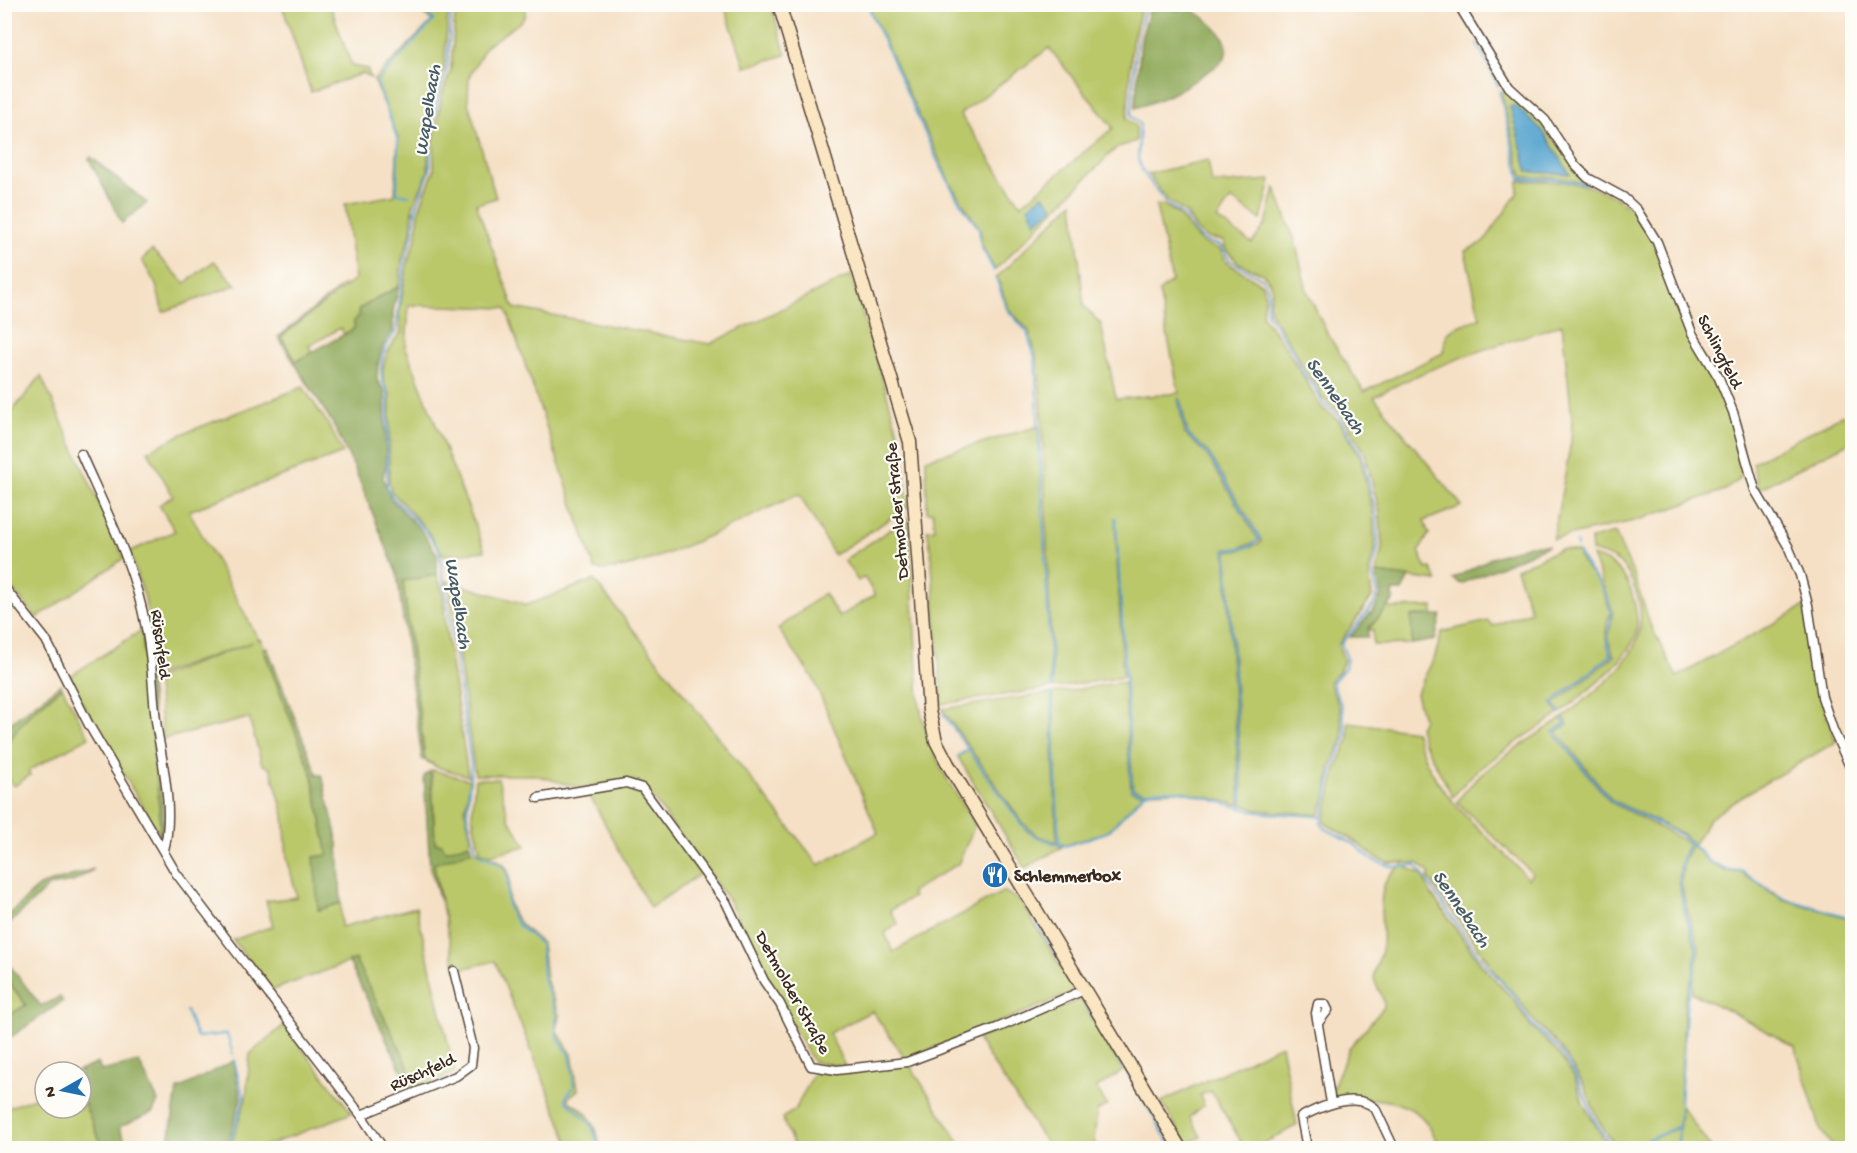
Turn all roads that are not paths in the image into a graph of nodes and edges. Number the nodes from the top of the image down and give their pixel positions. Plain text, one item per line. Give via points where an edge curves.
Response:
1 (779, 4) edge
2 (1458, 4) edge
3 (81, 454) dead end
4 (4, 587) edge
5 (1852, 771) edge
6 (538, 798) dead end
7 (164, 850) junction
8 (454, 971) dead end
9 (1084, 990) junction
10 (1318, 1023) dead end
11 (1331, 1103) junction
12 (361, 1114) junction
13 (383, 1149) edge
14 (1180, 1149) edge
15 (1308, 1149) edge
16 (1394, 1149) edge

1 - 9 main road, Detmolder Straße via 910,442 927,696 936,741
2 - 5 street, Schlingfeld via 1506,83 1545,120 1588,178 1623,197 1637,210 1657,242 1692,333 1719,378 1733,412 1759,498 1788,546 1800,575 1822,697
3 - 7 street, Rüschfeld via 126,556 147,629 164,772 168,835
4 - 7 street via 46,640 89,725
6 - 9 street, Detmolder Straße via 626,783 642,788 726,902 764,981 811,1066 817,1069 908,1062
7 - 12 street via 176,873
8 - 12 street, Rüschfeld via 473,1048 471,1065 456,1076
9 - 14 main road, Detmolder Straße
10 - 11 street
11 - 15 street via 1301,1117
11 - 16 street via 1370,1104
12 - 13 street

